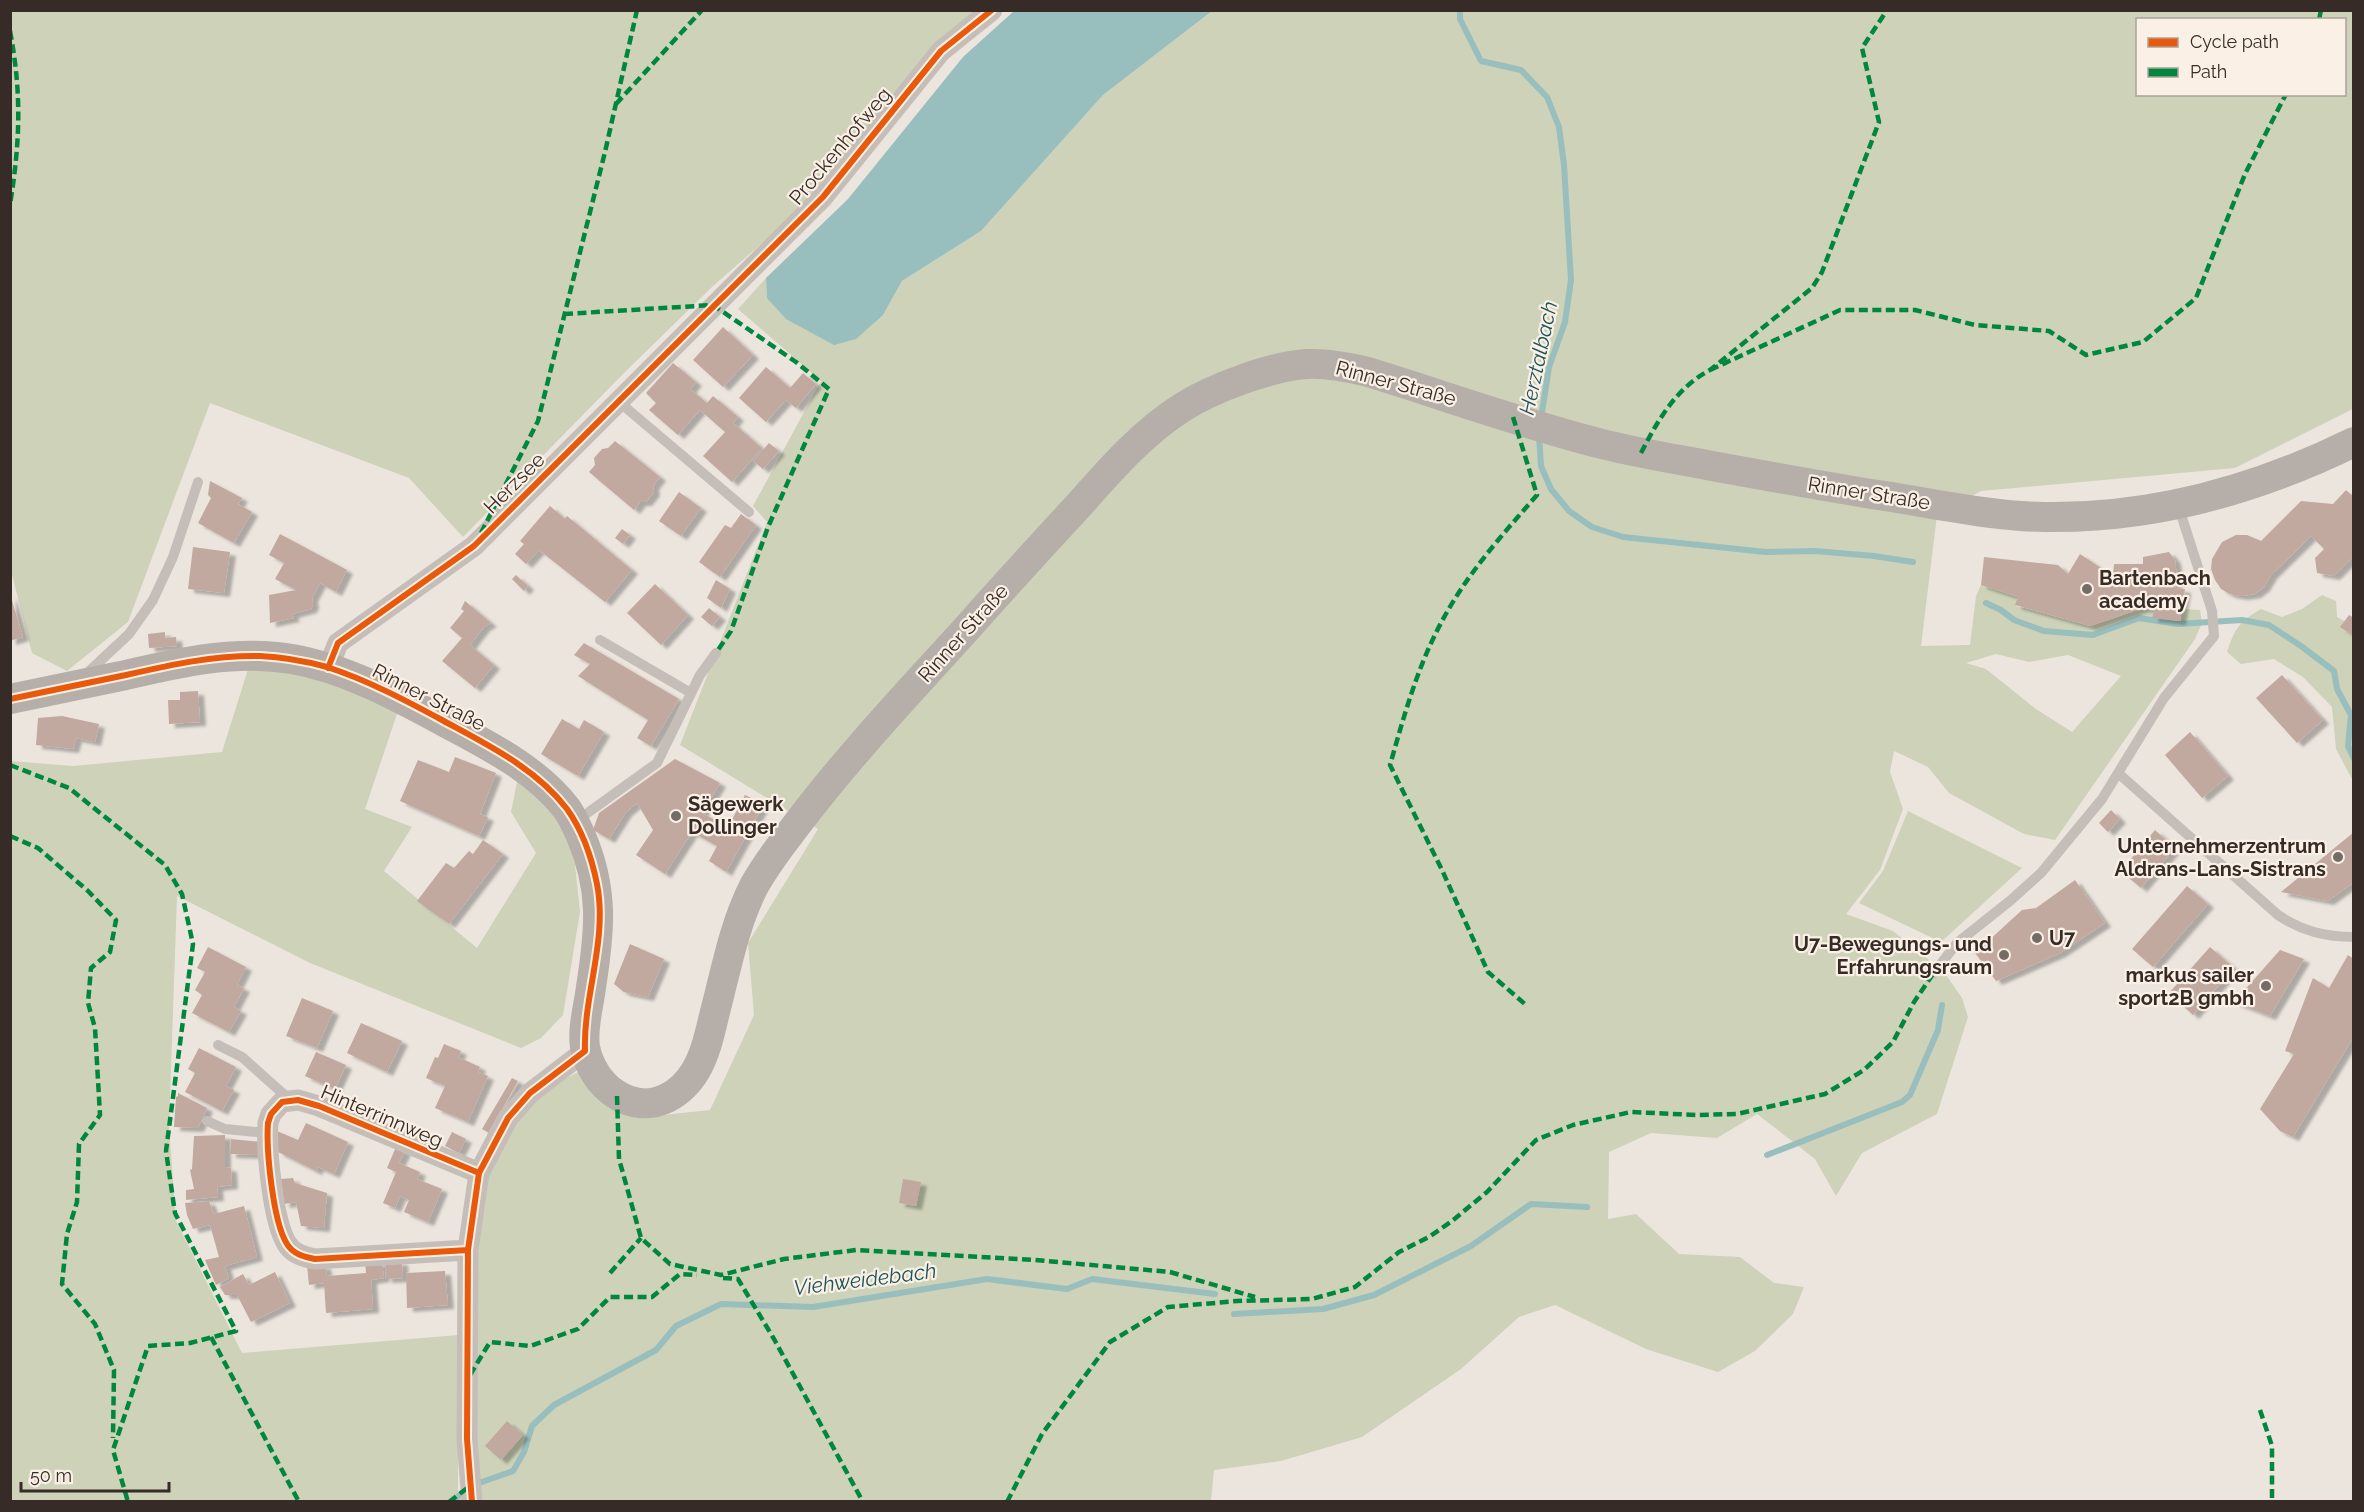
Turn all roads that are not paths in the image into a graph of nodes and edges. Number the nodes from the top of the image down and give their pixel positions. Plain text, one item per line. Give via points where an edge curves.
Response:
1 (992, 10) edge
2 (713, 305) joint
3 (618, 401) junction
4 (2354, 442) edge
5 (198, 482) dead end
6 (2178, 505) junction
7 (749, 512) dead end
8 (600, 640) dead end
9 (716, 653) dead end
10 (328, 668) junction
11 (77, 685) junction
12 (691, 693) junction
13 (10, 699) edge
14 (2118, 773) junction
15 (575, 822) junction
16 (2354, 937) edge
17 (1933, 974) dead end
18 (218, 1045) dead end
19 (585, 1051) junction
20 (290, 1099) junction
21 (207, 1121) dead end
22 (267, 1133) junction
23 (479, 1173) junction
24 (468, 1250) junction
25 (472, 1502) edge

1 - 2 street, Prockenhofweg via 941,51 823,196
2 - 3 street, Herzsee
3 - 7 lane
3 - 10 street, Herzsee via 474,546 338,643
4 - 6 main road, Rinner Straße via 2254,484
5 - 11 lane via 173,558 153,600 129,634
6 - 14 lane via 2212,611 2214,638 2153,714
6 - 19 main road, Rinner Straße via 2045,518 2003,514 1820,486 1601,444 1336,365 1304,364 1237,380 1184,406 1150,431 828,784 755,885 737,926 707,1044 699,1067 687,1083 673,1096 644,1105 631,1103 606,1087
8 - 12 lane
9 - 12 lane
10 - 11 main road, Rinner Straße via 281,657 221,657
10 - 15 main road, Rinner Straße via 392,694 514,761 552,793
11 - 13 main road, Rinner Straße
12 - 15 lane via 657,763
14 - 16 lane via 2278,915 2313,933
14 - 17 lane via 2102,799 2041,873 1957,943
15 - 19 main road, Rinner Straße via 597,886 599,915
18 - 20 lane via 242,1057
19 - 23 street via 530,1092 508,1118
20 - 22 street, Hinterrinnweg via 271,1114
20 - 23 street, Hinterrinnweg via 319,1106
21 - 22 lane via 225,1129
22 - 24 street, Hinterrinnweg via 276,1213 286,1243 299,1255 315,1259
23 - 24 street
24 - 25 street via 467,1439

